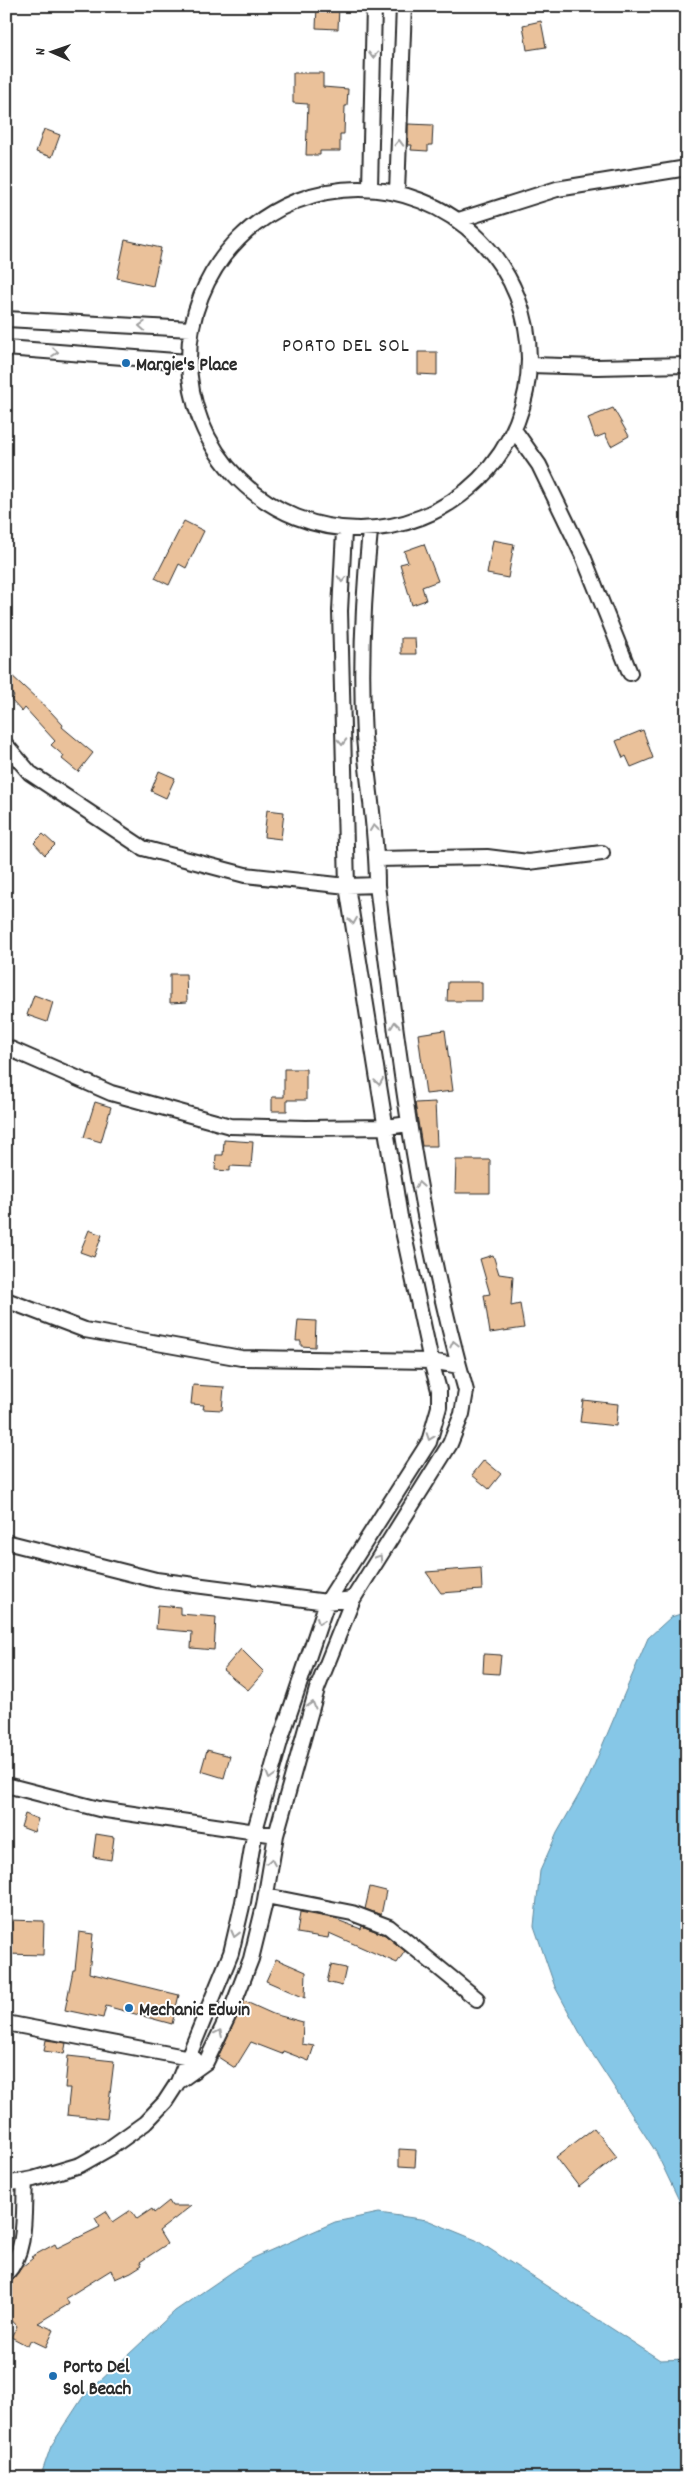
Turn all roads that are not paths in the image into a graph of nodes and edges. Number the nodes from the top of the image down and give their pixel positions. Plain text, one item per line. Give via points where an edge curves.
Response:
1 (374, 6) edge
2 (404, 6) edge
3 (687, 168) edge
4 (370, 188) junction
5 (397, 192) junction
6 (460, 220) junction
7 (6, 319) edge
8 (191, 329) junction
9 (6, 348) edge
10 (188, 362) junction
11 (530, 365) junction
12 (687, 365) edge
13 (515, 431) junction
14 (344, 531) junction
15 (370, 531) junction
16 (630, 673) dead end
17 (6, 745) edge
18 (602, 853) dead end
19 (377, 859) junction
20 (378, 885) junction
21 (348, 886) junction
22 (6, 1047) edge
23 (408, 1124) junction
24 (386, 1127) junction
25 (6, 1300) edge
26 (431, 1361) junction
27 (458, 1366) junction
28 (6, 1542) edge
29 (353, 1599) junction
30 (327, 1602) junction
31 (6, 1785) edge
32 (255, 1830) junction
33 (276, 1835) junction
34 (266, 1896) junction
35 (477, 1999) dead end
36 (6, 2023) edge
37 (187, 2056) junction
38 (206, 2062) junction
39 (178, 2082) junction
40 (25, 2181) junction
41 (6, 2184) edge
42 (6, 2274) edge

1 -> 4 street
5 -> 2 street
3 - 6 street via 557,189
4 - 5 street
4 - 8 street via 321,192 274,210 251,228 236,241 207,282
5 - 6 street via 430,202
6 - 11 street via 499,260 511,284 523,310
8 -> 7 street
8 - 10 street
9 -> 10 street
10 - 14 street via 197,412 218,457 252,494 295,519
11 - 12 street
11 - 13 street
13 - 15 street via 480,481 430,516
13 - 16 street via 539,465 583,556
14 - 15 street
14 -> 21 street via 340,611
19 -> 15 street via 364,736 362,610
17 - 21 street via 30,773 143,848 245,874
18 - 19 street via 528,862 487,857
19 - 20 street
20 - 21 street
23 -> 20 street
21 -> 24 street
22 - 24 street via 111,1093 230,1126
23 - 24 street
27 -> 23 street via 428,1235
24 - 26 street via 400,1217
25 - 26 street via 85,1330 241,1358
26 - 27 street
26 -> 30 street via 440,1390 439,1407 429,1442
29 -> 27 street via 450,1444 462,1414 466,1391
28 - 30 street via 156,1580
29 - 30 street
33 -> 29 street via 317,1689
30 -> 32 street via 295,1692
31 - 32 street via 99,1809
32 - 33 street
32 -> 37 street via 231,1952
34 -> 33 street
34 - 35 street via 352,1913 389,1927
38 -> 34 street via 251,1959
36 - 37 street
37 - 38 street
37 - 39 street
38 - 39 street
39 - 40 street via 145,2123 110,2148 80,2165
40 - 41 street
40 - 42 street via 20,2253

